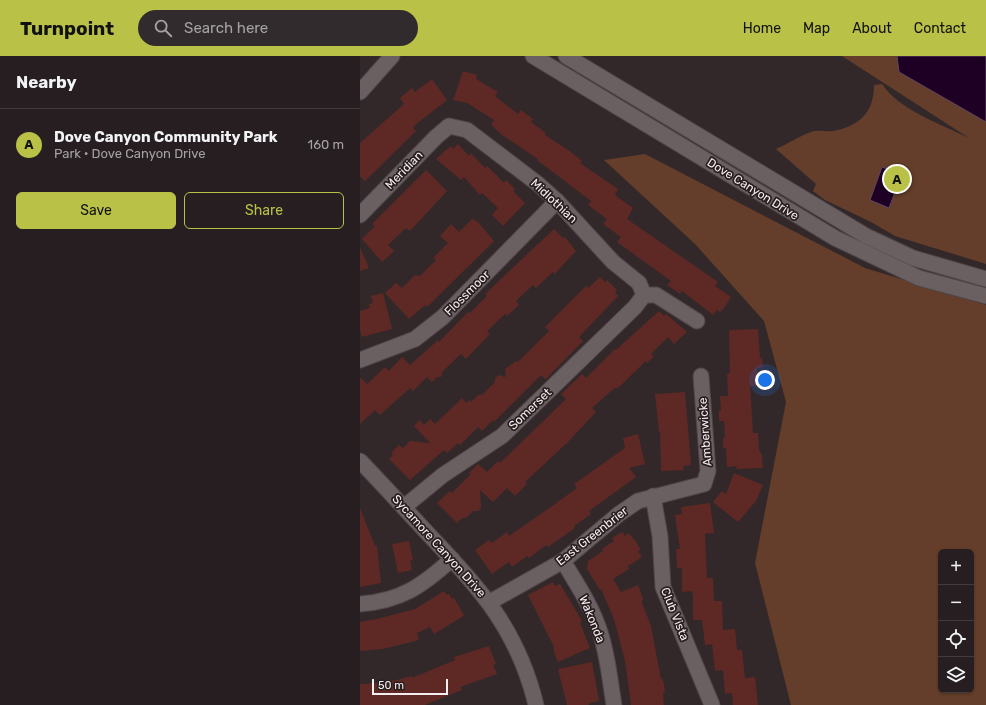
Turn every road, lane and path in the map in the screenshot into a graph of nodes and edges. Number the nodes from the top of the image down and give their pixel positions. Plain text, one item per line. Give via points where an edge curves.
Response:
1 (392, 56) edge
2 (533, 56) edge
3 (566, 56) edge
4 (360, 92) edge
5 (449, 126) joint
6 (557, 201) junction
7 (360, 215) edge
8 (986, 279) edge
9 (644, 295) junction
10 (986, 296) edge
11 (697, 321) dead end
12 (360, 360) edge
13 (701, 376) dead end
14 (360, 461) edge
15 (653, 496) junction
16 (404, 507) junction
17 (452, 559) junction
18 (563, 561) junction
19 (490, 602) junction
20 (360, 604) edge
21 (536, 705) edge
22 (614, 705) edge
23 (712, 705) edge

1 - 4 street
2 - 10 street, Dove Canyon Drive via 835,238 919,278
3 - 8 street, Dove Canyon Drive via 866,236 913,258
5 - 6 street, Midlothian via 468,130
5 - 7 street, Meridian
6 - 9 street, Midlothian via 613,262 639,283
6 - 12 street, Flossmoor via 444,317 415,339
9 - 11 street via 656,295
9 - 16 street, Somerset via 635,307 502,436 443,475
13 - 15 street, Amberwicke via 708,471 704,484 700,487
14 - 16 street, Sycamore Canyon Drive
15 - 18 street, East Greenbrier via 638,501 619,514
15 - 23 street, Club Vista via 660,536 663,587
16 - 17 street, Sycamore Canyon Drive
17 - 19 street, Sycamore Canyon Drive
17 - 20 street via 425,583 402,595 370,604
18 - 19 street, East Greenbrier
18 - 22 street, Wakonda via 588,603 600,631
19 - 21 street, Sycamore Canyon Drive via 522,659

